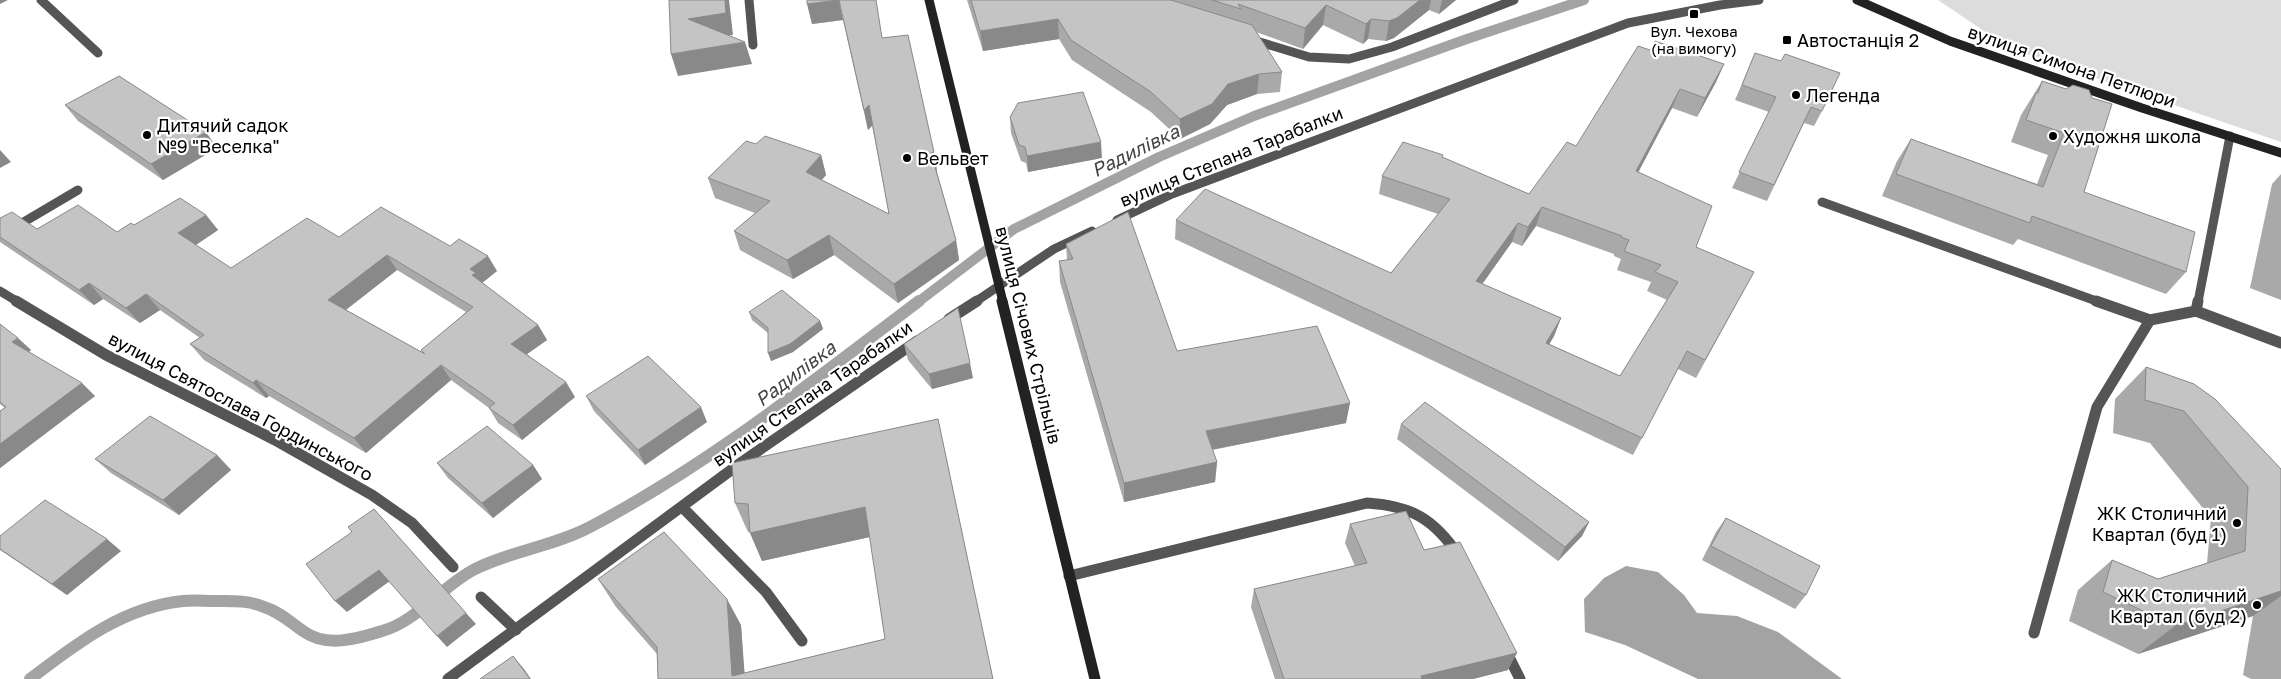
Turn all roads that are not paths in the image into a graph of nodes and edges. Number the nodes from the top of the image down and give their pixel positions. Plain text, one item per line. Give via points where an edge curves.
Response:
1 (41, 0) edge
2 (749, 0) edge
3 (929, 0) edge
4 (1514, 0) edge
5 (1759, 0) edge
6 (1857, 0) edge
7 (1244, 38) edge
8 (753, 45) dead end
9 (98, 53) dead end
10 (2230, 136) junction
11 (2281, 153) edge
12 (78, 190) dead end
13 (1822, 202) dead end
14 (0, 236) edge
15 (999, 284) junction
16 (0, 291) edge
17 (2196, 311) junction
18 (2150, 320) junction
19 (943, 323) edge
20 (927, 334) edge
21 (2281, 343) edge
22 (682, 507) junction
23 (1462, 564) edge
24 (453, 567) dead end
25 (1069, 576) junction
26 (481, 597) dead end
27 (516, 630) junction
28 (2034, 633) dead end
29 (802, 641) dead end
30 (1502, 644) edge
31 (448, 679) edge
32 (1095, 679) edge
33 (1520, 679) edge

1 - 9 street
2 - 8 street
3 - 15 street, вулиця Січових Стрільців
4 - 7 street via 1392,47 1349,58 1309,57
5 - 15 street, вулиця Степана Тарабалки via 1628,22 1172,194 1054,249
6 - 10 street, вулиця Симона Петлюри via 1950,41
10 - 11 street, вулиця Симона Петлюри
10 - 17 street
12 - 14 street
13 - 18 street
15 - 19 street, вулиця Степана Тарабалки
15 - 25 street, вулиця Січових Стрільців
16 - 24 street, вулиця Святослава Гординського via 106,355 275,440 372,495 412,523
17 - 18 street
17 - 21 street
18 - 28 street via 2097,407
20 - 22 street, вулиця Степана Тарабалки
22 - 27 street, вулиця Степана Тарабалки
22 - 29 street via 766,592
23 - 25 street via 1448,540 1418,512 1392,503 1366,503
25 - 32 street, вулиця Січових Стрільців
26 - 27 street
27 - 31 street, вулиця Степана Тарабалки
30 - 33 street

